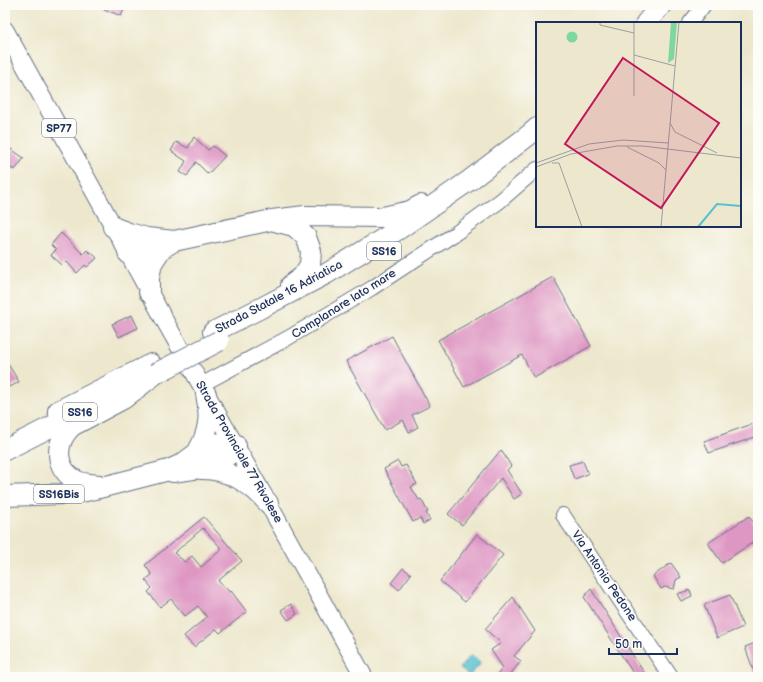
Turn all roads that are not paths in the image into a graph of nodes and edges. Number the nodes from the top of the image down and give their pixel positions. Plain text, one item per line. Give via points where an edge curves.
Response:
1 (661, 5) edge
2 (676, 5) edge
3 (704, 5) edge
4 (647, 22) edge
5 (661, 22) edge
6 (691, 22) edge
7 (5, 30) edge
8 (536, 129) edge
9 (536, 144) edge
10 (536, 170) edge
11 (470, 180) junction
12 (272, 220) junction
13 (113, 226) junction
14 (161, 243) junction
15 (128, 253) junction
16 (149, 292) junction
17 (259, 309) junction
18 (216, 336) junction
19 (153, 369) junction
20 (204, 389) junction
21 (5, 438) edge
22 (235, 445) junction
23 (5, 450) edge
24 (193, 461) junction
25 (113, 484) junction
26 (5, 496) edge
27 (268, 503) junction
28 (563, 515) dead end
29 (364, 677) edge
30 (671, 677) edge

1 - 4 highway
2 - 5 highway
3 - 6 street
7 - 13 main road, SP77
8 - 11 highway, Strada Statale 16 Adriatica / SS16
9 - 18 highway, Strada Statale 16 Adriatica / SS16 via 406,238 330,284 264,319
10 - 20 street, Complanare lato mare via 500,201 456,233 372,288
11 - 12 highway via 410,211 383,218 305,216
11 - 17 highway, Strada Statale 16 Adriatica / SS16 via 399,229 326,274
12 - 14 highway
12 - 17 highway via 294,226 306,237 312,251 310,265 302,277
13 - 14 highway
13 - 15 main road, Strada Provinciale 77 Rivolese / SP77
14 - 15 highway via 136,243
14 - 16 highway via 152,263
15 - 16 main road, Strada Provinciale 77 Rivolese / SP77
16 - 20 main road, Strada Provinciale 77 Rivolese / SP77
17 - 18 highway, Strada Statale 16 Adriatica / SS16
18 - 19 highway, Strada Statale 16 Adriatica / SS16, bridge
19 - 21 highway, Strada Statale 16 Adriatica / SS16
19 - 23 highway, Strada Statale 16 Adriatica / SS16
19 - 25 highway via 123,399 72,426 61,440 59,458 64,469 72,477 89,484
20 - 22 main road, Strada Provinciale 77 Rivolese / SP77
20 - 24 highway via 208,410 207,434
22 - 24 highway via 214,444 205,447
22 - 27 main road, Strada Provinciale 77 Rivolese / SP77
24 - 25 highway
24 - 27 highway via 206,469 217,470 238,479 250,486
25 - 26 highway, SS16Bis via 74,493
27 - 29 main road, Strada Provinciale 77 Rivolese / SP77
28 - 30 street, Via Antonio Pedone

